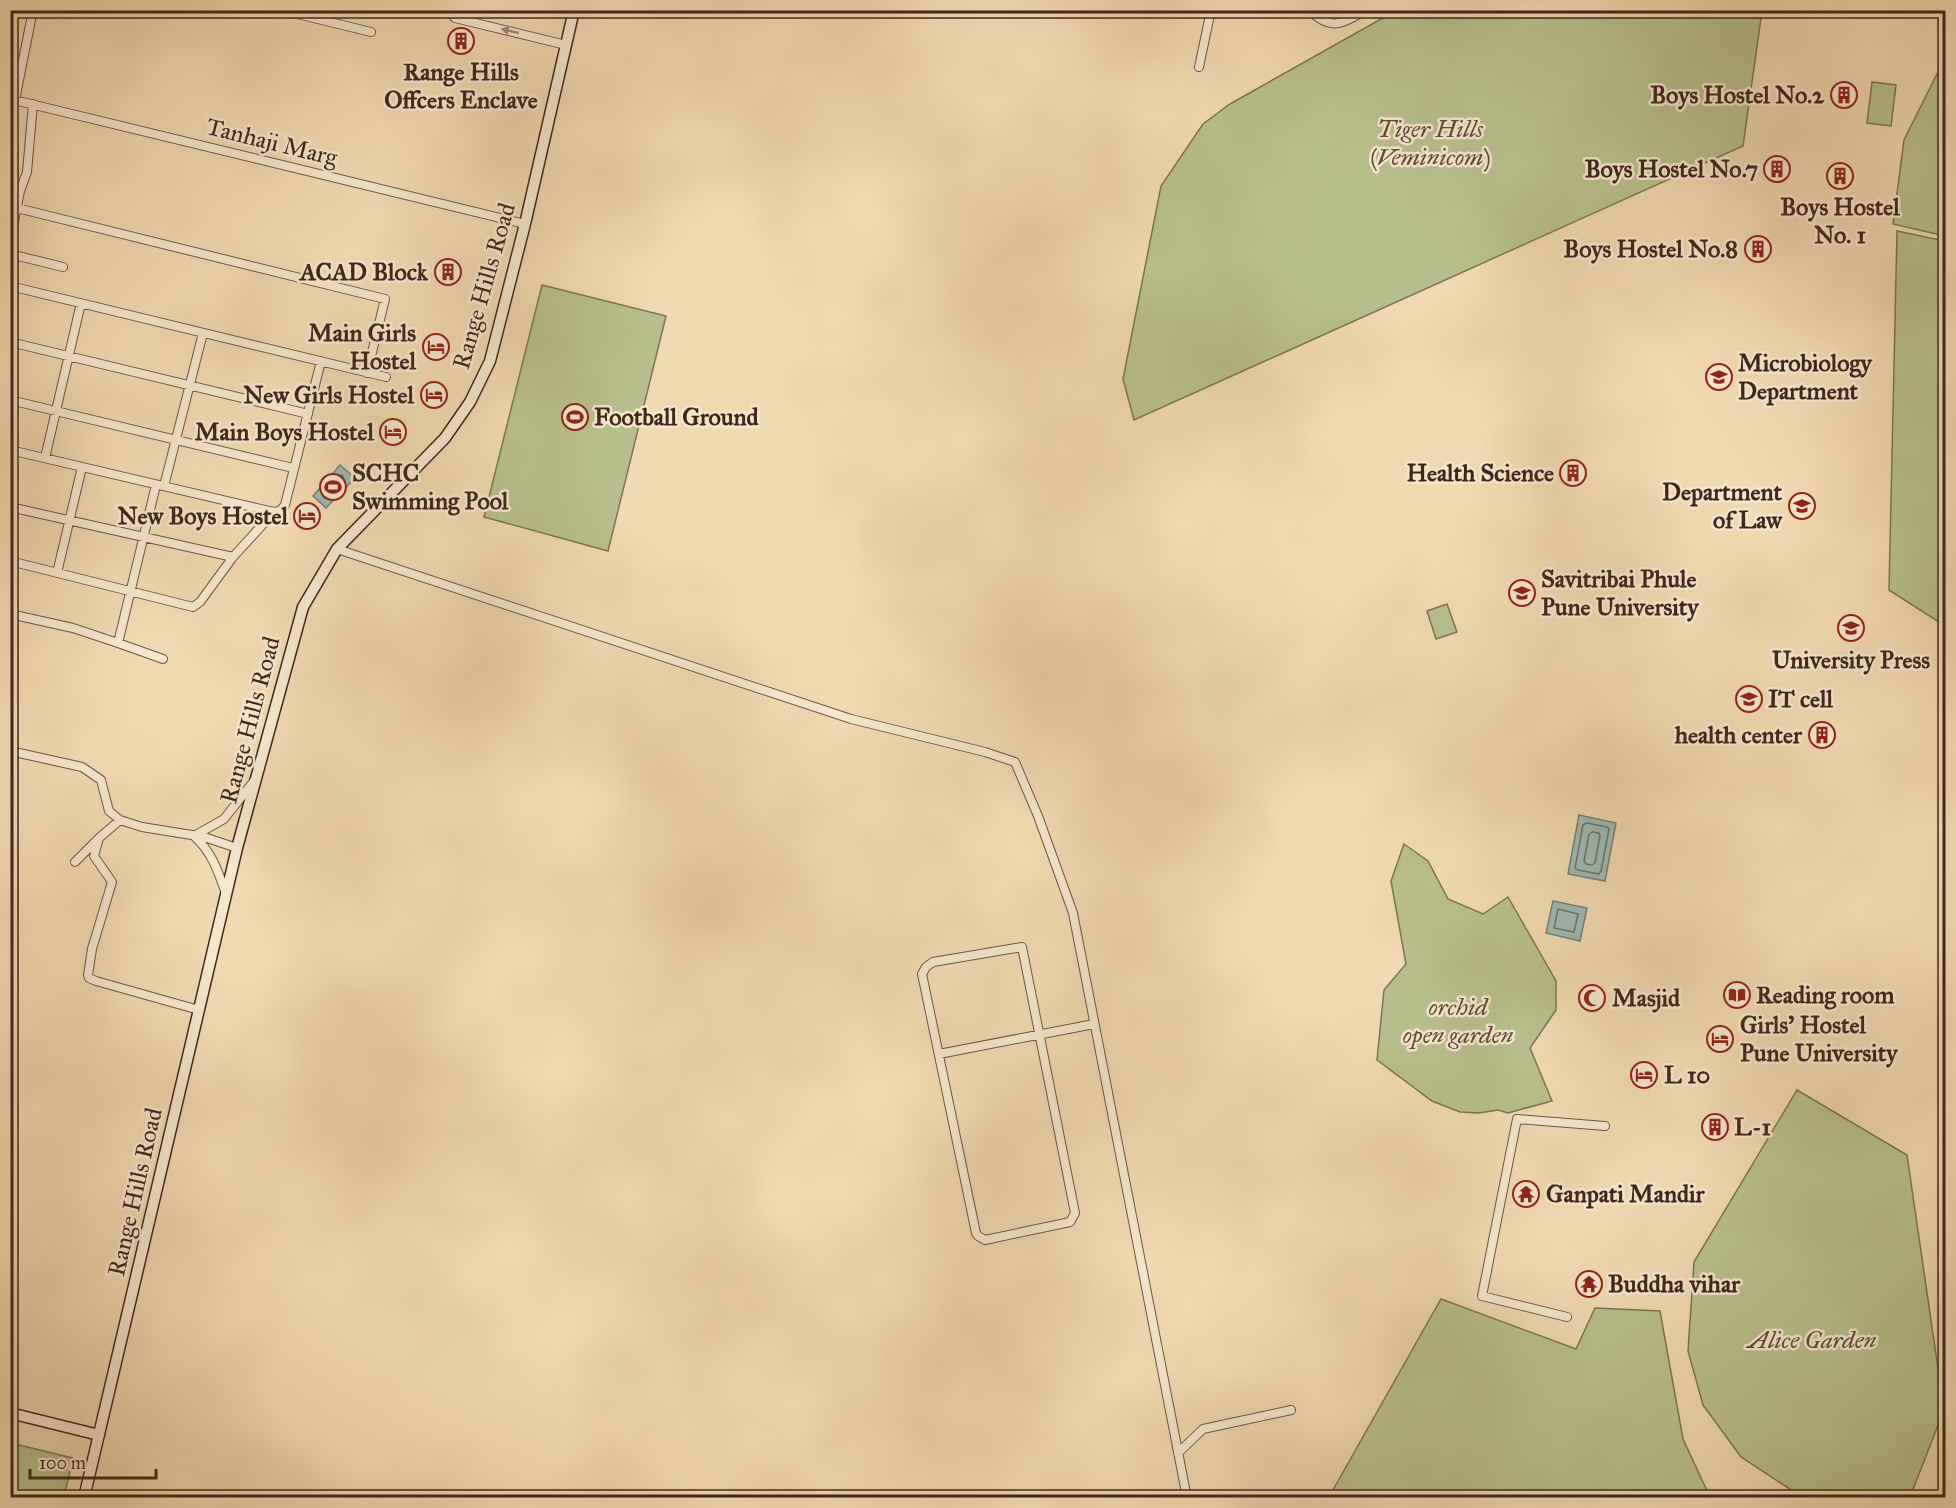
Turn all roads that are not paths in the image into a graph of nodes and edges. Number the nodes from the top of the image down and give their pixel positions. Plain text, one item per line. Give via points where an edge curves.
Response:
1 (33, 10) edge
2 (281, 10) edge
3 (447, 10) edge
4 (574, 10) edge
5 (1210, 10) edge
6 (1309, 10) edge
7 (1368, 10) edge
8 (370, 32) dead end
9 (566, 45) junction
10 (1199, 67) dead end
11 (13, 99) edge
12 (33, 104) junction
13 (17, 208) junction
14 (525, 224) junction
15 (10, 242) edge
16 (10, 255) edge
17 (63, 267) dead end
18 (10, 286) edge
19 (81, 303) junction
20 (203, 333) junction
21 (10, 342) edge
22 (68, 356) junction
23 (321, 361) junction
24 (367, 373) junction
25 (386, 377) dead end
26 (190, 385) junction
27 (10, 400) edge
28 (56, 410) junction
29 (308, 414) junction
30 (176, 439) junction
31 (10, 450) edge
32 (45, 458) junction
33 (82, 467) junction
34 (293, 468) junction
35 (160, 486) junction
36 (10, 507) edge
37 (274, 512) junction
38 (69, 520) junction
39 (143, 538) junction
40 (337, 549) junction
41 (233, 557) junction
42 (10, 561) edge
43 (57, 573) junction
44 (130, 592) junction
45 (10, 614) edge
46 (118, 643) junction
47 (163, 659) dead end
48 (10, 751) edge
49 (256, 778) junction
50 (120, 820) junction
51 (194, 836) junction
52 (99, 838) junction
53 (237, 848) junction
54 (75, 862) dead end
55 (226, 894) junction
56 (199, 1010) junction
57 (1094, 1024) junction
58 (1040, 1034) junction
59 (939, 1054) junction
60 (1605, 1126) dead end
61 (1567, 1317) dead end
62 (1291, 1410) dead end
63 (10, 1413) edge
64 (99, 1435) junction
65 (1178, 1453) junction
66 (84, 1497) edge
67 (1186, 1497) edge

1 - 11 street
2 - 8 street
9 -> 3 street via 455,18
4 - 9 street, Range Hills Road
5 - 10 street
6 - 7 street via 1320,20 1335,25
9 - 14 street, Range Hills Road
11 - 12 street, Tanhaji Marg
12 - 13 street via 27,172
12 - 14 street, Tanhaji Marg
13 - 15 street
13 - 24 street via 386,298
14 - 40 street, Range Hills Road via 490,361 470,402 445,438
16 - 17 street
18 - 19 street
19 - 20 street
19 - 22 street
20 - 23 street
20 - 26 street
21 - 22 street
22 - 26 street
22 - 28 street
23 - 24 street
23 - 29 street
24 - 25 street
26 - 29 street
26 - 30 street
27 - 28 street
28 - 30 street
28 - 32 street
29 - 34 street
30 - 34 street
30 - 35 street
31 - 32 street
32 - 33 street
33 - 35 street
33 - 38 street
34 - 37 street via 285,505
35 - 37 street
35 - 39 street
36 - 38 street
37 - 41 street
38 - 39 street
38 - 43 street
39 - 41 street
39 - 44 street
40 - 49 street, Range Hills Road via 303,607
40 - 57 street via 852,719 1015,762 1072,913
41 - 44 street via 193,607
42 - 43 street
43 - 44 street
44 - 46 street
45 - 46 street
46 - 47 street
48 - 50 street via 81,767 101,780 109,811
49 - 51 street via 224,819
49 - 53 street, Range Hills Road
50 - 51 street
50 - 52 street
51 - 53 street
51 - 55 street via 214,859
52 - 54 street
52 - 56 street via 94,856 112,882 92,949 89,978
53 - 55 street, Range Hills Road
55 - 56 street, Range Hills Road
56 - 64 street, Range Hills Road
57 - 58 street
57 - 65 street
58 - 59 street
58 - 59 street via 1022,946 933,962 922,974
58 - 59 street via 1075,1214 1070,1222 988,1239 981,1239 976,1233
60 - 61 street via 1518,1119 1484,1285 1482,1296
62 - 65 street via 1203,1429
63 - 64 street
64 - 66 street, Range Hills Road
65 - 67 street

